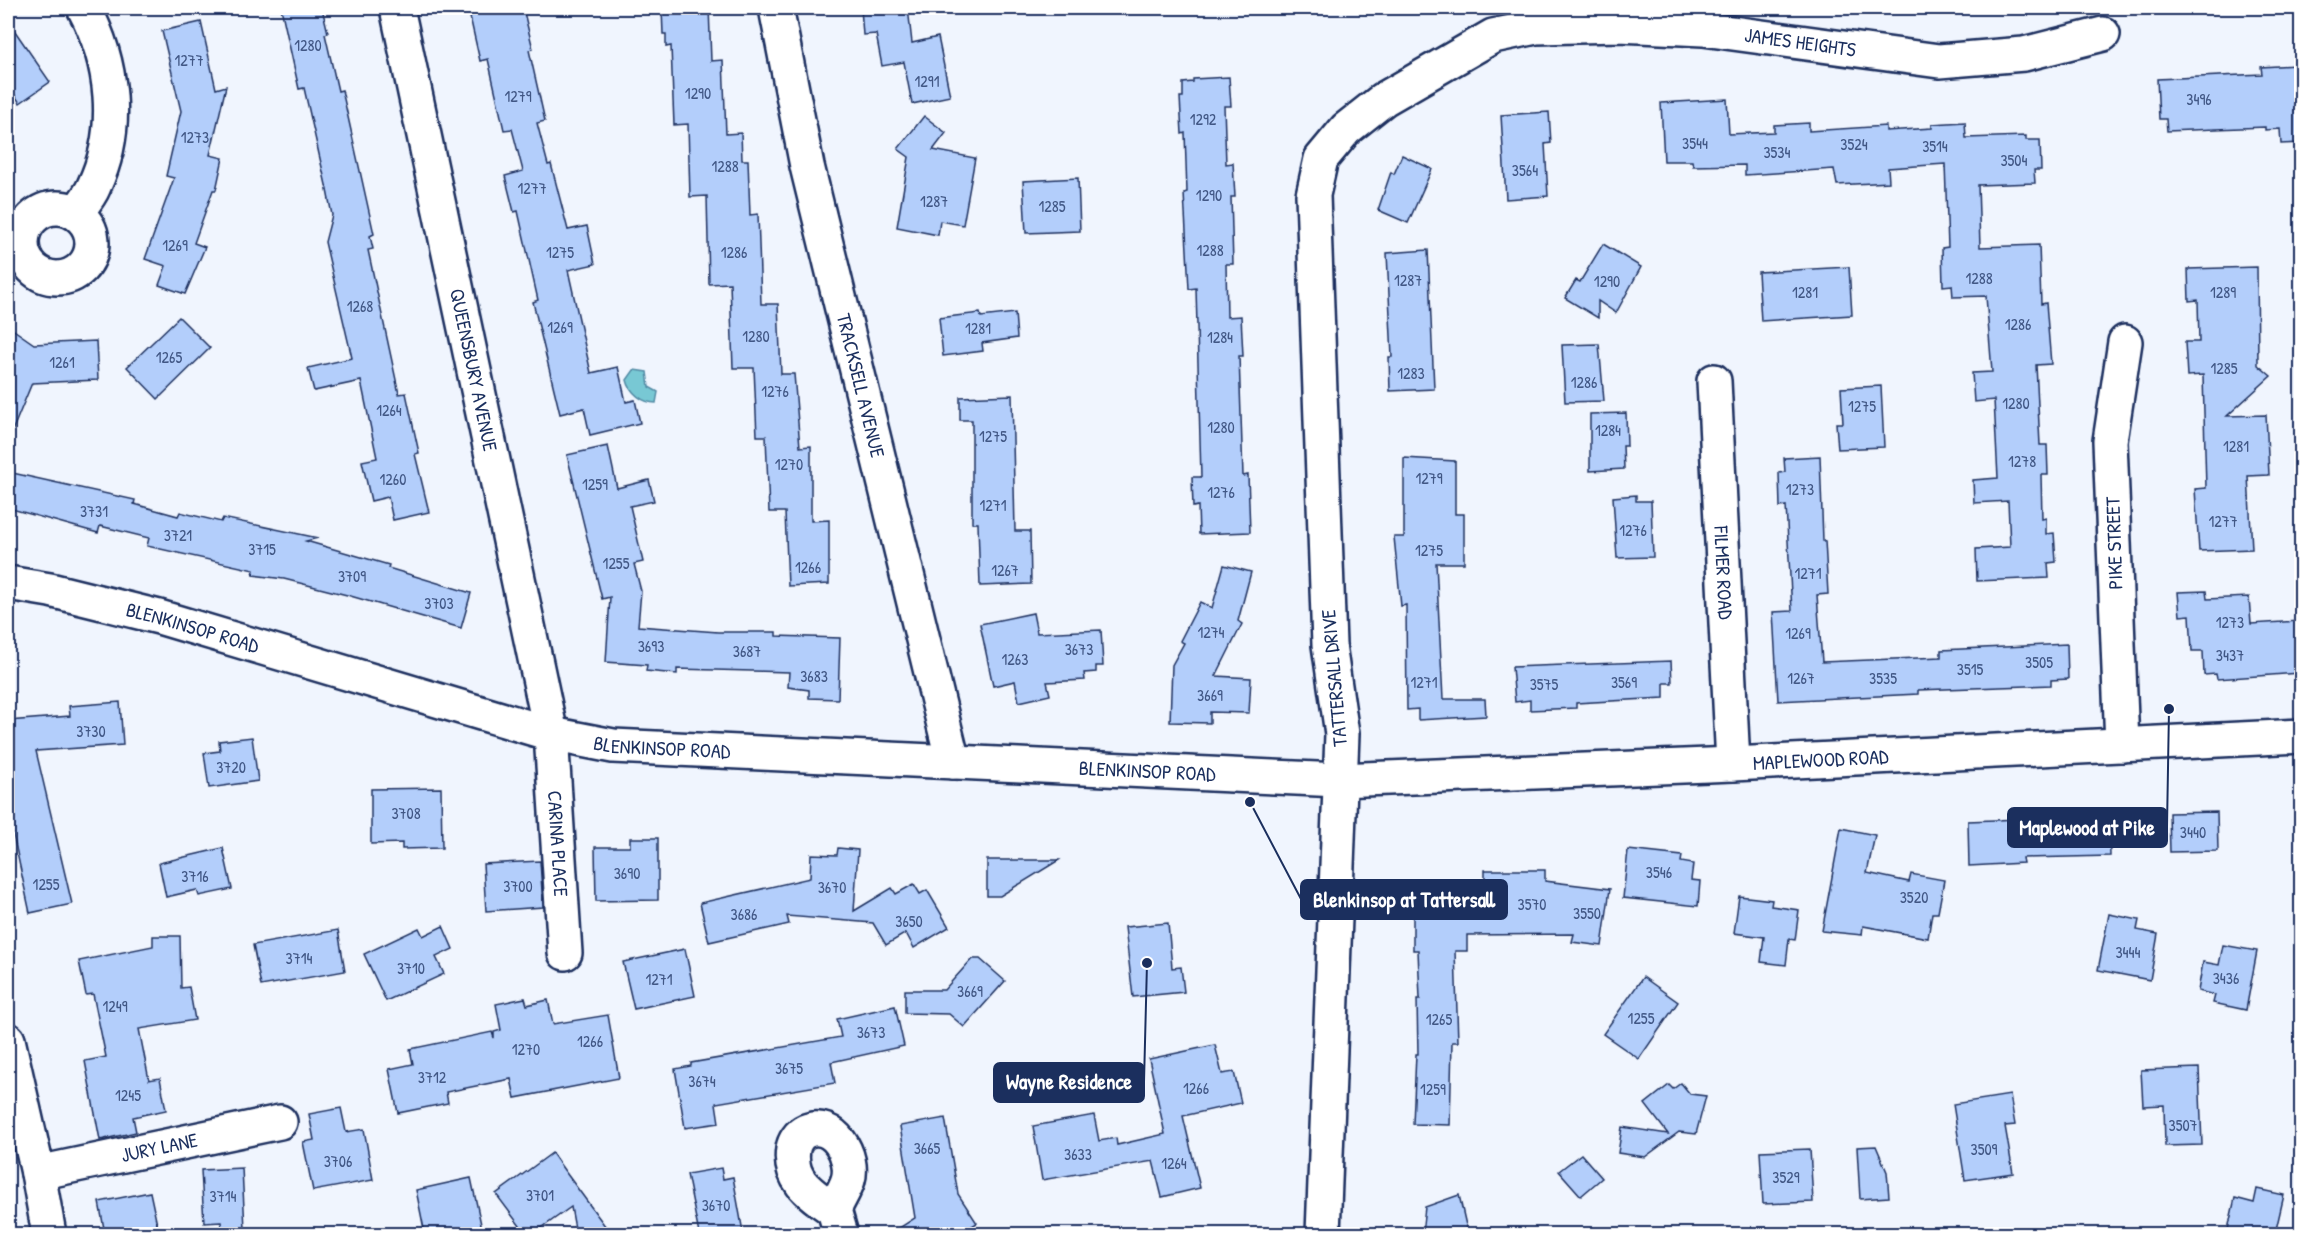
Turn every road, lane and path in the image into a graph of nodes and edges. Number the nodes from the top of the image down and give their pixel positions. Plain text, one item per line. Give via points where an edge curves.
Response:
1 (84, 8) edge
2 (397, 8) edge
3 (776, 8) edge
4 (2103, 34) dead end
5 (1320, 159) joint
6 (76, 213) dead end
7 (2125, 342) dead end
8 (1714, 381) dead end
9 (8, 583) edge
10 (551, 734) junction
11 (2301, 736) edge
12 (2122, 745) junction
13 (953, 762) junction
14 (1732, 764) junction
15 (1339, 780) junction
16 (565, 953) dead end
17 (8, 1040) edge
18 (280, 1122) dead end
19 (38, 1173) junction
20 (49, 1234) edge
21 (1323, 1234) edge

1 - 6 street via 96,29 106,64 111,105 107,142 94,186
2 - 10 street, QUEENSBURY AVENUE
3 - 13 street, TRACKSELL AVENUE via 810,178
4 - 5 street, JAMES HEIGHTS via 2024,54 1939,61 1703,29 1536,27 1493,36 1402,87 1346,129
5 - 15 street, TATTERSALL DRIVE via 1313,195 1329,645 1342,734
7 - 12 street, PIKE STREET via 2110,441
8 - 14 street, FILMER ROAD
9 - 10 street, BLENKINSOP ROAD via 159,617
10 - 13 street, BLENKINSOP ROAD via 613,746
10 - 16 street, CARINA PLACE
11 - 12 street, MAPLEWOOD ROAD
12 - 14 street, MAPLEWOOD ROAD
13 - 15 street, BLENKINSOP ROAD
14 - 15 street, MAPLEWOOD ROAD
15 - 21 street, TATTERSALL DRIVE
17 - 19 street
18 - 19 street, JURY LANE
19 - 20 street

